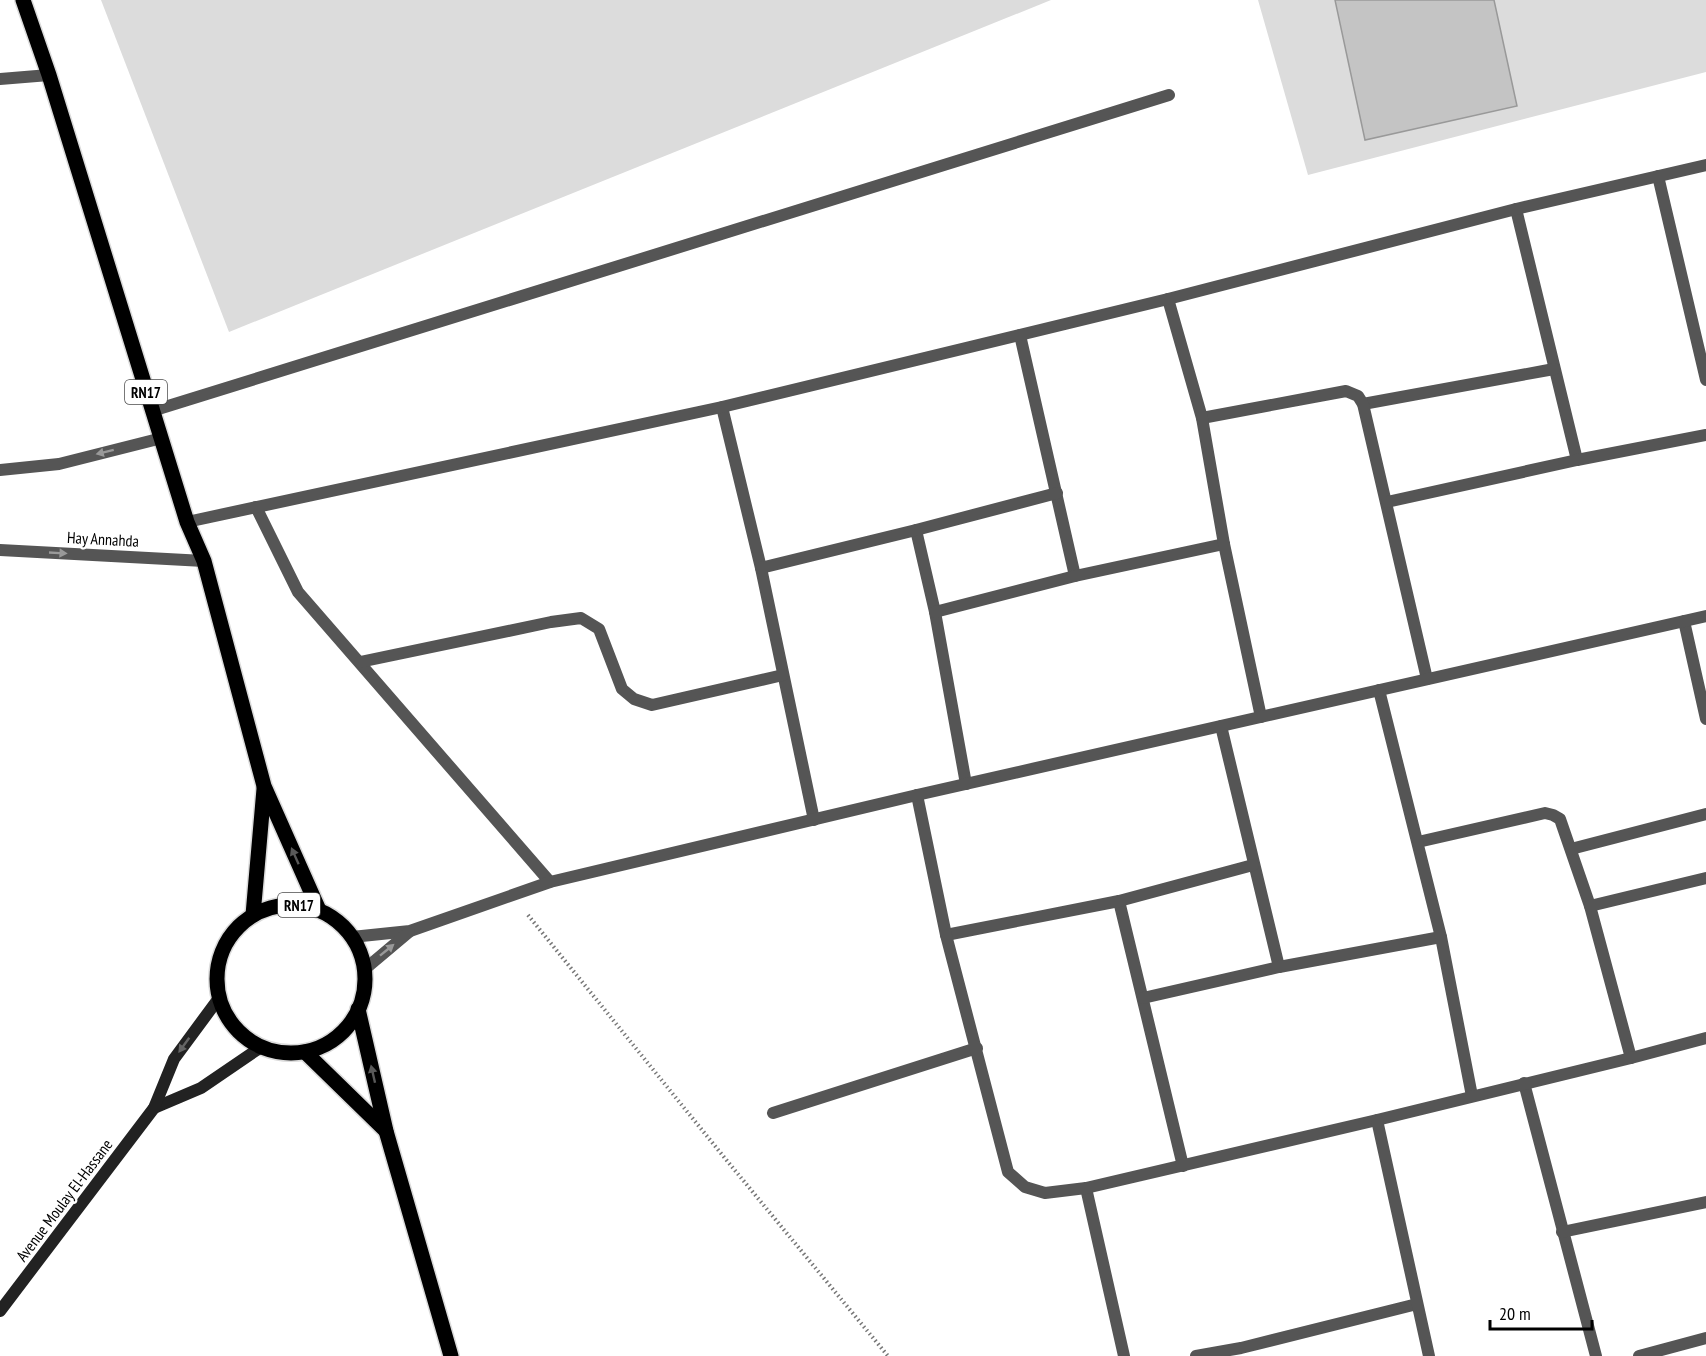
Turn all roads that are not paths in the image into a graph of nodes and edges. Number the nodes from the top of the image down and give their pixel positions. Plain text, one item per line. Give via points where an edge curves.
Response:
1 (23, 0) edge
2 (49, 75) junction
3 (0, 79) edge
4 (1169, 95) dead end
5 (1706, 165) edge
6 (1658, 176) junction
7 (1516, 209) junction
8 (1168, 299) junction
9 (1020, 335) junction
10 (1703, 354) edge
11 (1554, 369) junction
12 (1706, 380) edge
13 (1363, 404) junction
14 (722, 407) junction
15 (152, 411) junction
16 (1202, 418) junction
17 (1706, 435) edge
18 (162, 438) junction
19 (1577, 460) junction
20 (0, 470) edge
21 (1057, 493) junction
22 (1387, 502) junction
23 (256, 507) junction
24 (187, 522) junction
25 (916, 530) junction
26 (1224, 544) junction
27 (0, 550) edge
28 (204, 561) junction
29 (761, 568) junction
30 (1075, 576) junction
31 (935, 612) junction
32 (1706, 616) edge
33 (1684, 621) junction
34 (360, 662) junction
35 (783, 675) junction
36 (1427, 679) junction
37 (1379, 690) junction
38 (1261, 717) junction
39 (1706, 719) edge
40 (1221, 726) junction
41 (966, 784) junction
42 (264, 786) junction
43 (918, 795) junction
44 (1706, 814) edge
45 (814, 820) junction
46 (1418, 842) junction
47 (1571, 849) junction
48 (1253, 865) junction
49 (1706, 878) edge
50 (550, 882) junction
51 (1119, 901) junction
52 (1590, 906) junction
53 (319, 910) junction
54 (253, 915) junction
55 (410, 931) junction
56 (946, 935) junction
57 (352, 937) junction
58 (1441, 937) junction
59 (1279, 968) junction
60 (365, 969) junction
61 (219, 998) junction
62 (1143, 998) junction
63 (358, 1009) junction
64 (1706, 1038) edge
65 (261, 1047) junction
66 (977, 1048) junction
67 (305, 1052) junction
68 (1631, 1058) junction
69 (1524, 1083) junction
70 (1472, 1096) junction
71 (154, 1108) junction
72 (773, 1113) dead end
73 (1377, 1120) junction
74 (386, 1131) junction
75 (1183, 1166) junction
76 (1086, 1188) junction
77 (1706, 1202) edge
78 (1562, 1232) junction
79 (1417, 1304) junction
80 (0, 1311) edge
81 (1706, 1338) edge
82 (1243, 1352) edge
83 (451, 1356) edge
84 (1124, 1356) edge
85 (1196, 1356) edge
86 (1429, 1356) edge
87 (1596, 1356) edge
88 (1639, 1356) edge

1 - 2 main road, RN17
2 - 3 street
2 - 15 main road, RN17
4 - 15 street
5 - 6 street
6 - 7 street
6 - 10 street
7 - 8 street
7 - 11 street
8 - 9 street
8 - 16 street
9 - 14 street
9 - 21 street
10 - 12 street
11 - 13 street
11 - 19 street
13 - 16 street via 1358,396 1346,391
13 - 22 street
14 - 23 street
14 - 29 street
15 - 18 main road, RN17
16 - 26 street
17 - 19 street
18 -> 20 street via 58,464
18 - 24 main road, RN17
19 - 22 street
21 - 25 street
21 - 30 street
22 - 36 street
23 - 24 street
23 - 34 street via 298,592
24 - 28 main road, RN17
25 - 29 street
25 - 31 street
26 - 30 street
26 - 38 street
27 -> 28 street, Hay Annahda
28 - 42 main road, RN17
29 - 35 street
30 - 31 street
31 - 41 street
32 - 33 street
33 - 36 street
33 - 39 street
34 - 35 street via 581,618 599,629 622,689 651,705
34 - 50 street
35 - 45 street
36 - 37 street
37 - 38 street
37 - 46 street
38 - 40 street
40 - 41 street
40 - 48 street
41 - 43 street
53 -> 42 main road, RN17
42 - 54 main road, RN17
43 - 45 street
43 - 56 street
44 - 47 street
45 - 50 street
46 - 47 street via 1545,813 1560,819
46 - 58 street
47 - 52 street
48 - 51 street
48 - 59 street
49 - 52 street
50 - 55 street
51 - 56 street
51 - 62 street
52 - 68 street
53 - 54 main road, RN17 via 297,905 274,907
53 - 57 main road, RN17 via 338,921
54 - 61 main road, RN17 via 234,930 222,951 216,974
55 - 57 street
60 -> 55 street
56 - 66 street
57 - 60 main road, RN17
58 - 59 street
58 - 70 street
59 - 62 street
60 - 63 main road, RN17
61 - 65 main road, RN17 via 242,1035
61 -> 71 main road, Avenue Moulay El-Hassane via 174,1059
62 - 75 street
63 - 67 main road, RN17 via 345,1029 327,1044
74 -> 63 main road, RN17
64 - 68 street
65 - 67 main road, RN17 via 283,1053
65 - 71 main road, Avenue Moulay El-Hassane via 201,1088
66 - 72 street
66 - 76 street via 1008,1172 1025,1187 1045,1193
67 - 74 main road, RN17
68 - 69 street
69 - 70 street
69 - 78 street
70 - 73 street
71 - 80 main road, Avenue Moulay El-Hassane
73 - 75 street
73 - 79 street
74 - 83 main road, RN17
75 - 76 street
76 - 84 street
77 - 78 street
78 - 87 street
79 - 82 street
79 - 86 street
81 - 88 street
82 - 85 street

